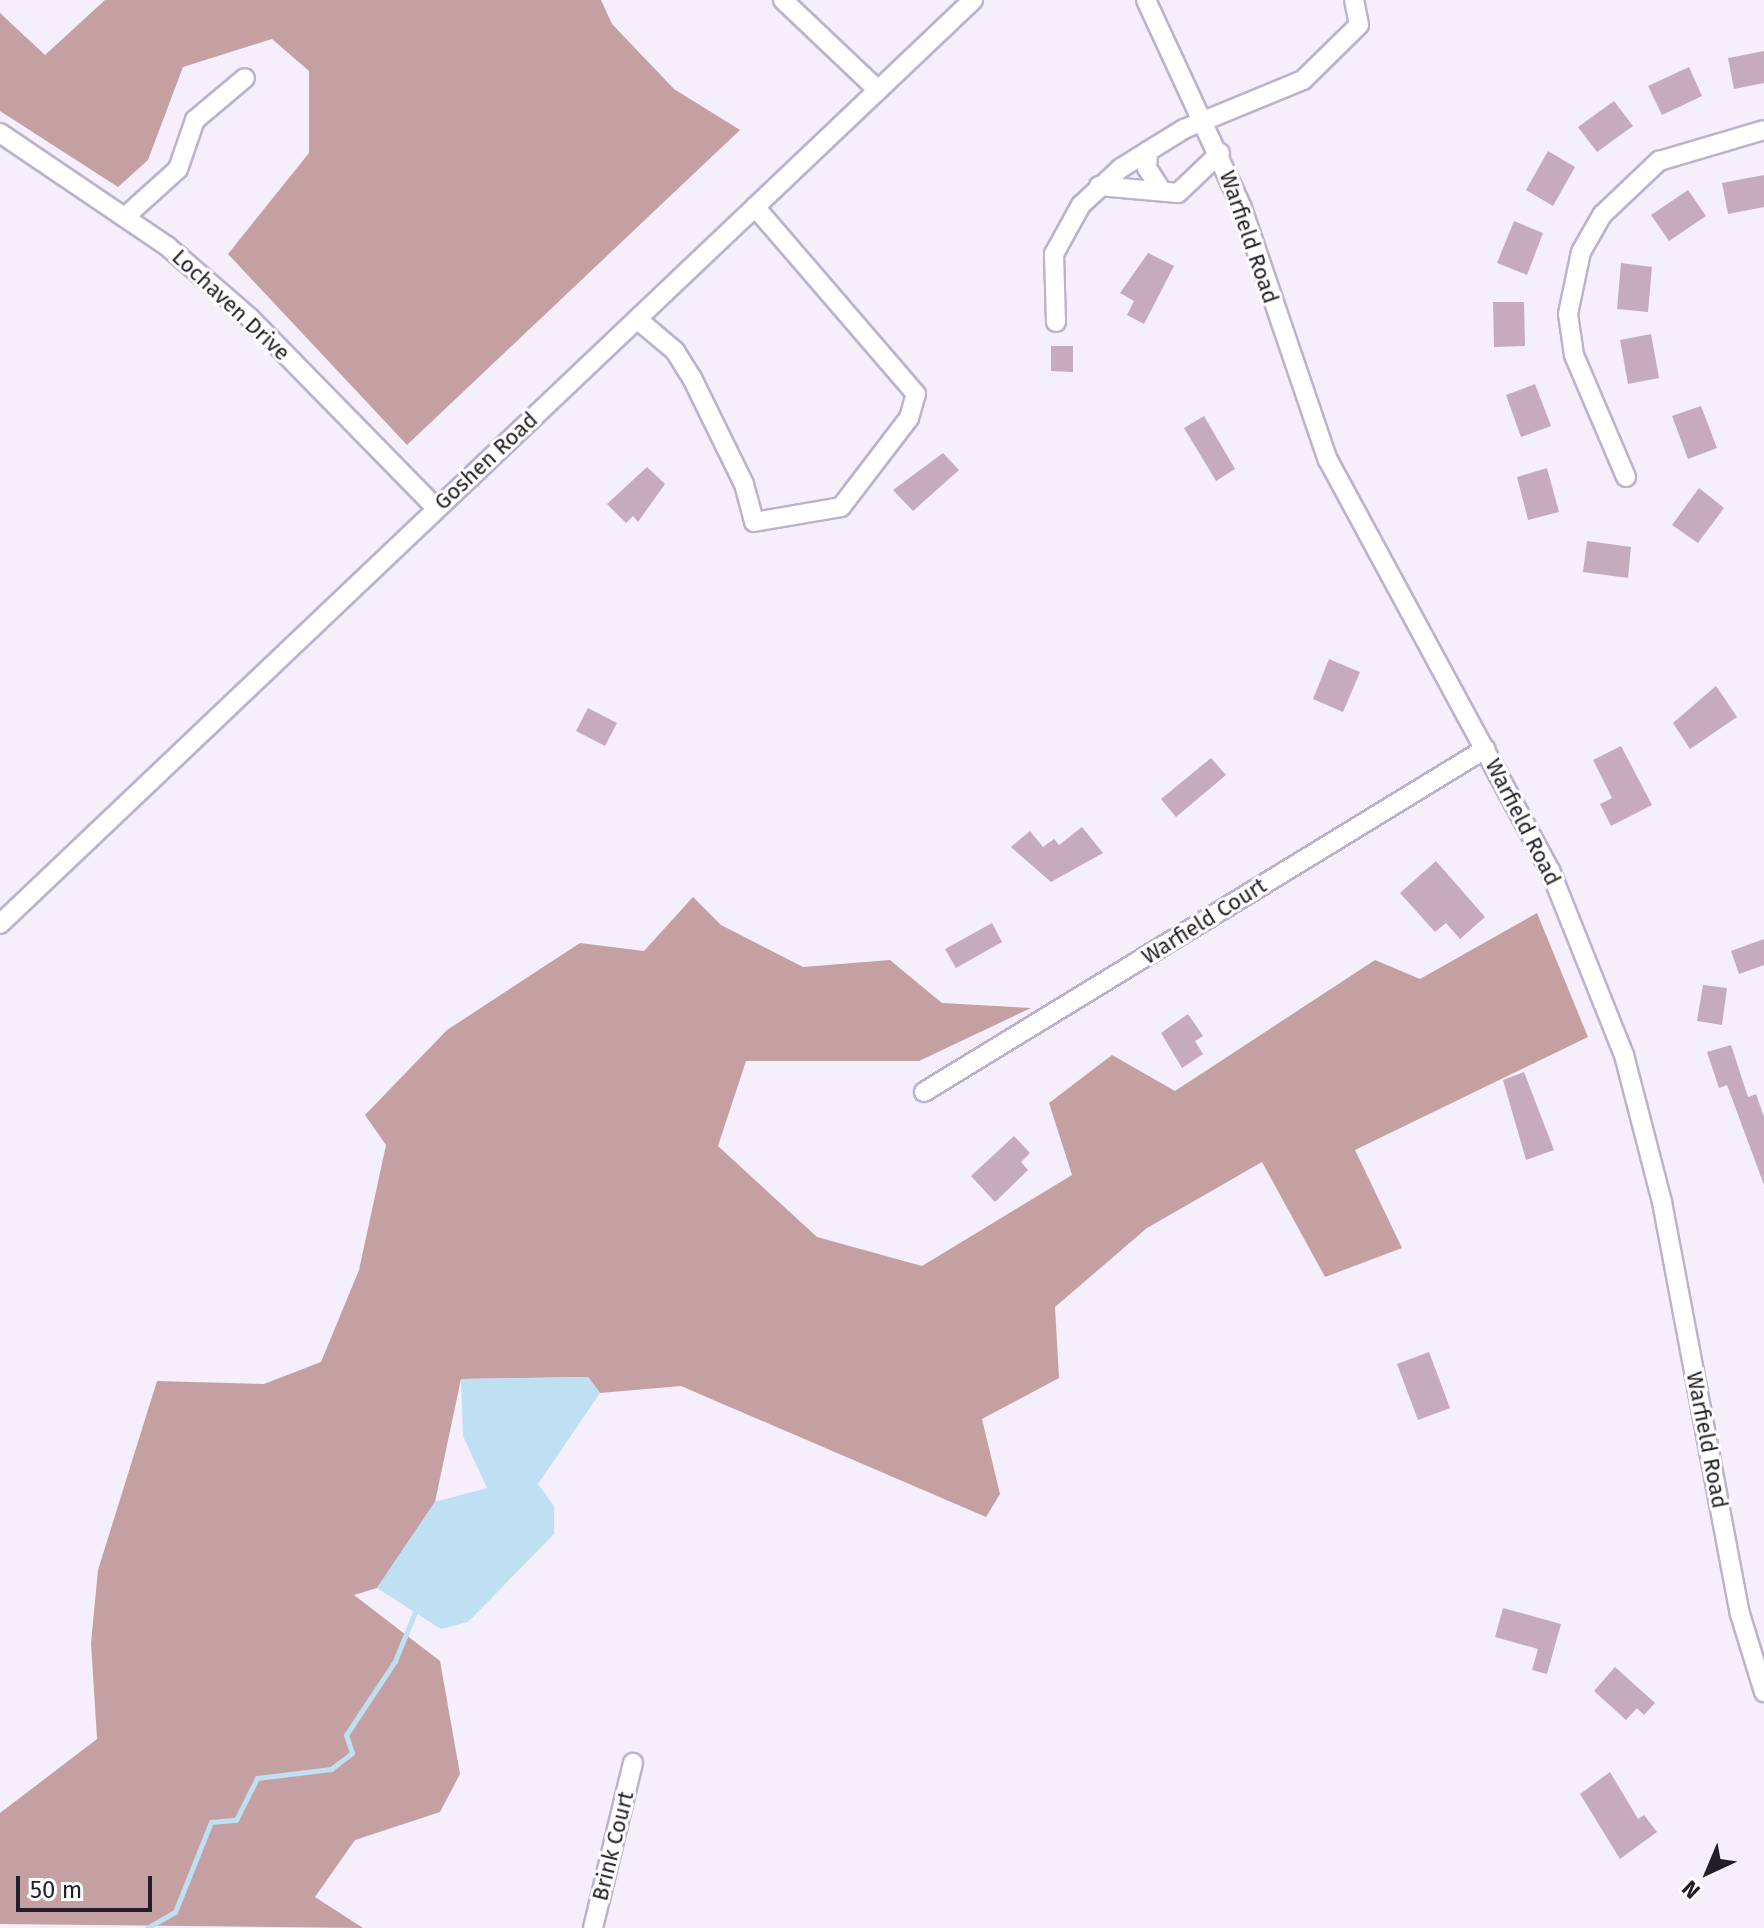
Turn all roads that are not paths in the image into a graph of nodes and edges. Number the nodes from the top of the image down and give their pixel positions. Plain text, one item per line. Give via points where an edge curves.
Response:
1 (783, 0) edge
2 (973, 0) edge
3 (1146, 0) edge
4 (1354, 0) edge
5 (245, 78) dead end
6 (878, 90) junction
7 (1208, 125) junction
8 (1764, 130) edge
9 (0, 133) edge
10 (1148, 151) junction
11 (1220, 153) junction
12 (1099, 186) junction
13 (1162, 191) junction
14 (755, 207) junction
15 (126, 216) junction
16 (637, 319) junction
17 (1056, 322) dead end
18 (1626, 477) dead end
19 (436, 508) junction
20 (1485, 749) junction
21 (0, 924) edge
22 (924, 1092) dead end
23 (1764, 1692) edge
24 (633, 1763) dead end
25 (593, 1928) edge

1 - 6 street
2 - 6 street, Goshen Road
3 - 7 street, Warfield Road
4 - 7 street via 1359,25 1303,80
5 - 15 street via 195,120 178,169
6 - 14 street, Goshen Road
7 - 10 street
7 - 11 street, Warfield Road
8 - 18 street via 1659,161 1602,215 1581,252 1568,314 1574,355
9 - 15 street, Lochaven Drive
10 - 12 street
10 - 13 street via 1147,168
11 - 13 street via 1178,193
11 - 20 street, Warfield Road via 1328,460
12 - 13 street
12 - 17 street via 1062,232 1054,254
14 - 16 street, Goshen Road
14 - 16 street via 916,394 909,418 841,507 754,522 692,378 675,351
15 - 19 street, Lochaven Drive via 250,318
16 - 19 street, Goshen Road
19 - 21 street, Goshen Road
20 - 22 street, Warfield Court
20 - 23 street, Warfield Road via 1550,870 1624,1055 1662,1202 1740,1614
24 - 25 street, Brink Court

